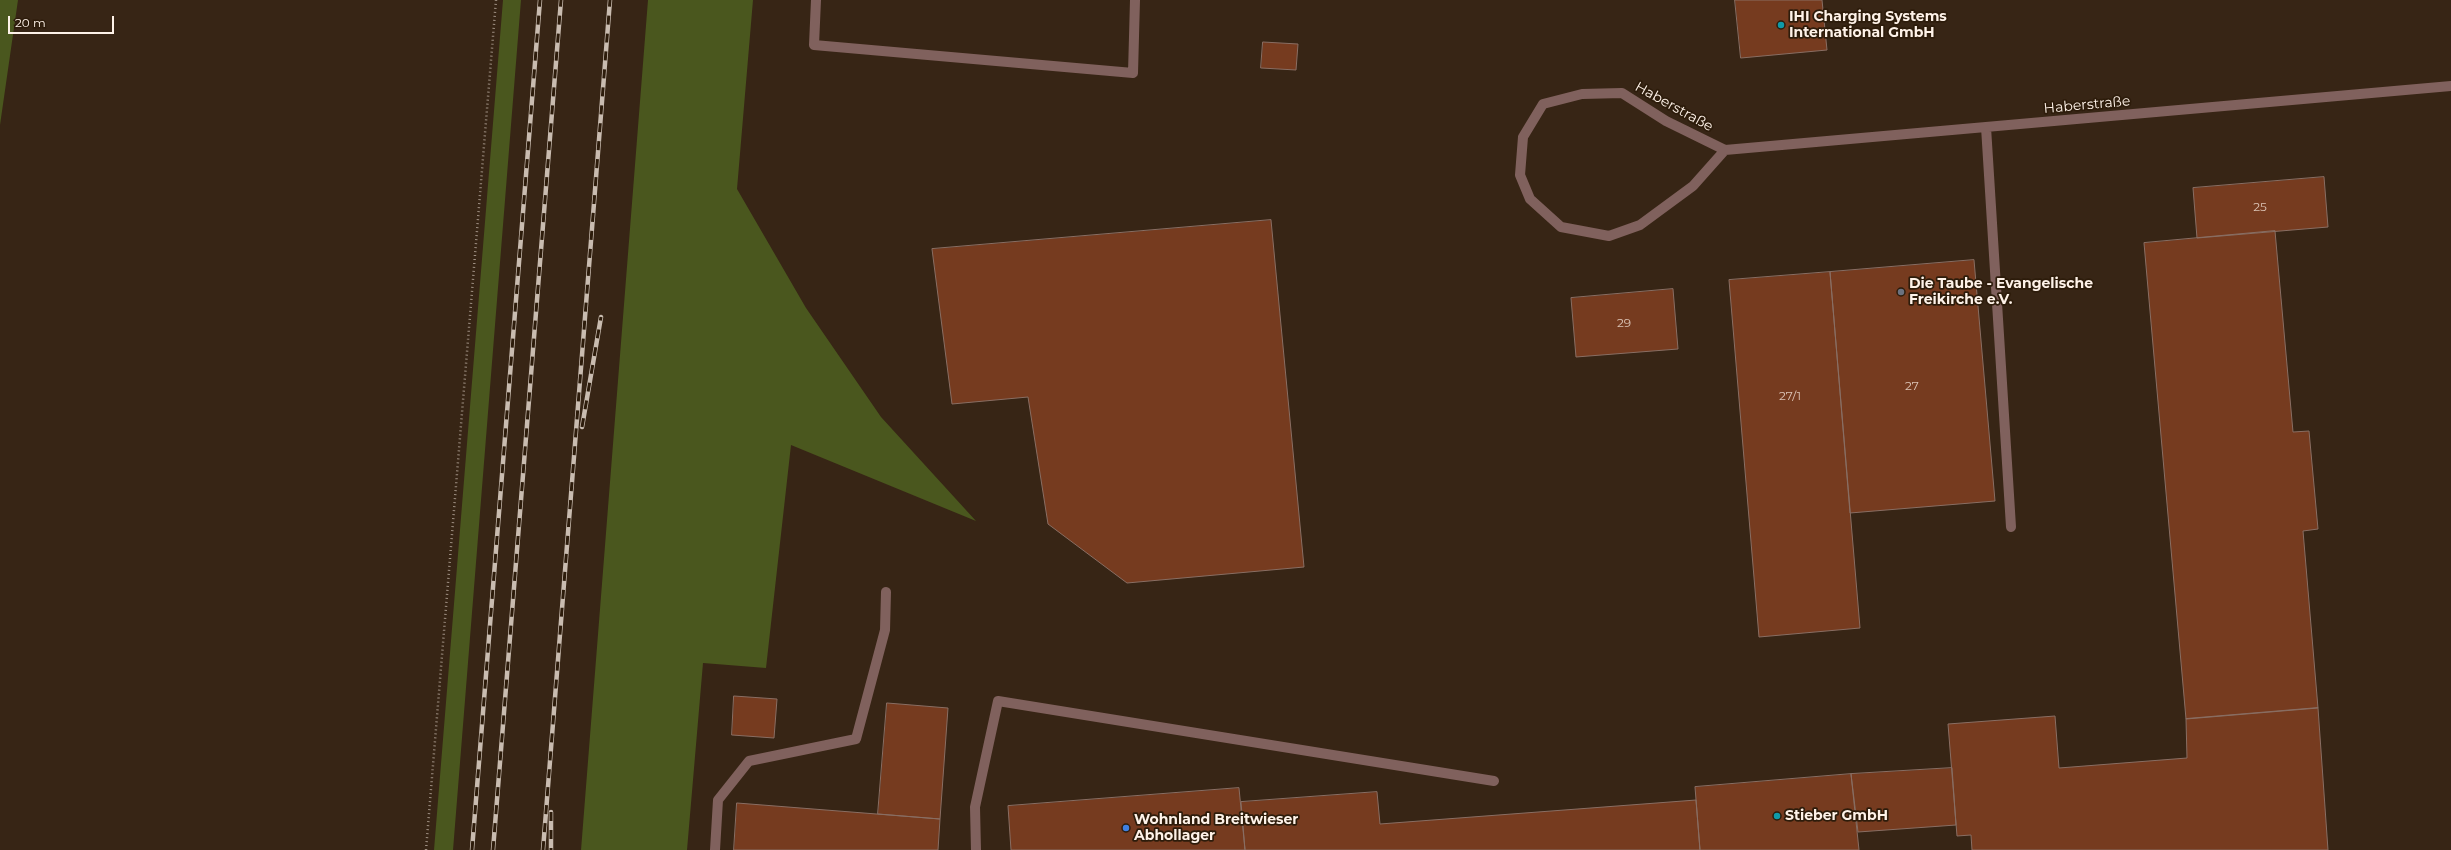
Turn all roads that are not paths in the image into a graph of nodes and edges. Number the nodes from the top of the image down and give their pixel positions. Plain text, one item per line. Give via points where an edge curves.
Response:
1 (816, 0) edge
2 (1135, 0) edge
3 (2451, 86) edge
4 (1986, 127) junction
5 (1725, 150) junction
6 (2010, 528) dead end
7 (886, 592) dead end
8 (1494, 782) dead end
9 (715, 850) edge
10 (976, 850) edge

1 - 2 street via 814,45 1132,73
3 - 4 street, Haberstraße
4 - 5 street, Haberstraße
4 - 6 street
5 - 5 street, Haberstraße via 1666,121 1622,93 1582,94 1543,104 1523,137 1520,175 1530,199 1561,227 1609,236 1640,225 1664,210 1694,186
7 - 9 street via 885,630 856,739 749,761 718,800
8 - 10 street via 998,701 975,807

